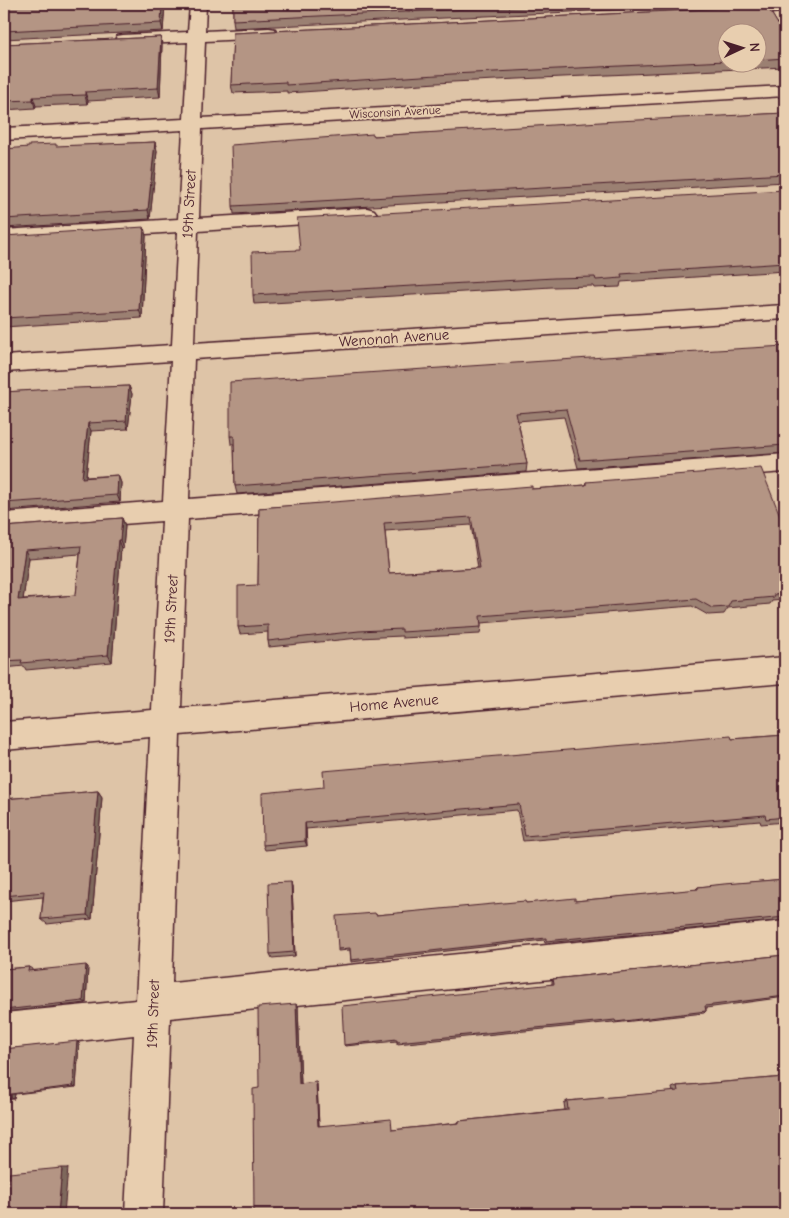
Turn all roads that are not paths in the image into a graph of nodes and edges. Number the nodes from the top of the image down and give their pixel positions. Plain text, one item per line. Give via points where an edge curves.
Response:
1 (198, 4) edge
2 (785, 7) edge
3 (719, 10) edge
4 (280, 32) edge
5 (197, 37) junction
6 (110, 41) edge
7 (785, 91) edge
8 (193, 124) junction
9 (4, 134) edge
10 (388, 213) edge
11 (188, 225) junction
12 (4, 236) edge
13 (785, 312) edge
14 (183, 352) junction
15 (4, 364) edge
16 (785, 463) edge
17 (176, 510) junction
18 (4, 523) edge
19 (785, 670) edge
20 (166, 722) junction
21 (4, 736) edge
22 (785, 938) edge
23 (153, 1009) junction
24 (4, 1031) edge
25 (144, 1214) edge

1 - 5 street, 19th Street
2 - 3 street
4 - 5 street
5 - 6 street
5 - 8 street, 19th Street
7 - 8 street, Wisconsin Avenue
8 - 9 street, Wisconsin Avenue
8 - 11 street, 19th Street
10 - 11 street
11 - 12 street
11 - 14 street, 19th Street
13 - 14 street, Wenonah Avenue
14 - 15 street, Wenonah Avenue
14 - 17 street, 19th Street
16 - 17 street
17 - 18 street
17 - 20 street, 19th Street
19 - 20 street, Home Avenue
20 - 21 street, Home Avenue
20 - 23 street, 19th Street
22 - 23 street
23 - 24 street
23 - 25 street, 19th Street

